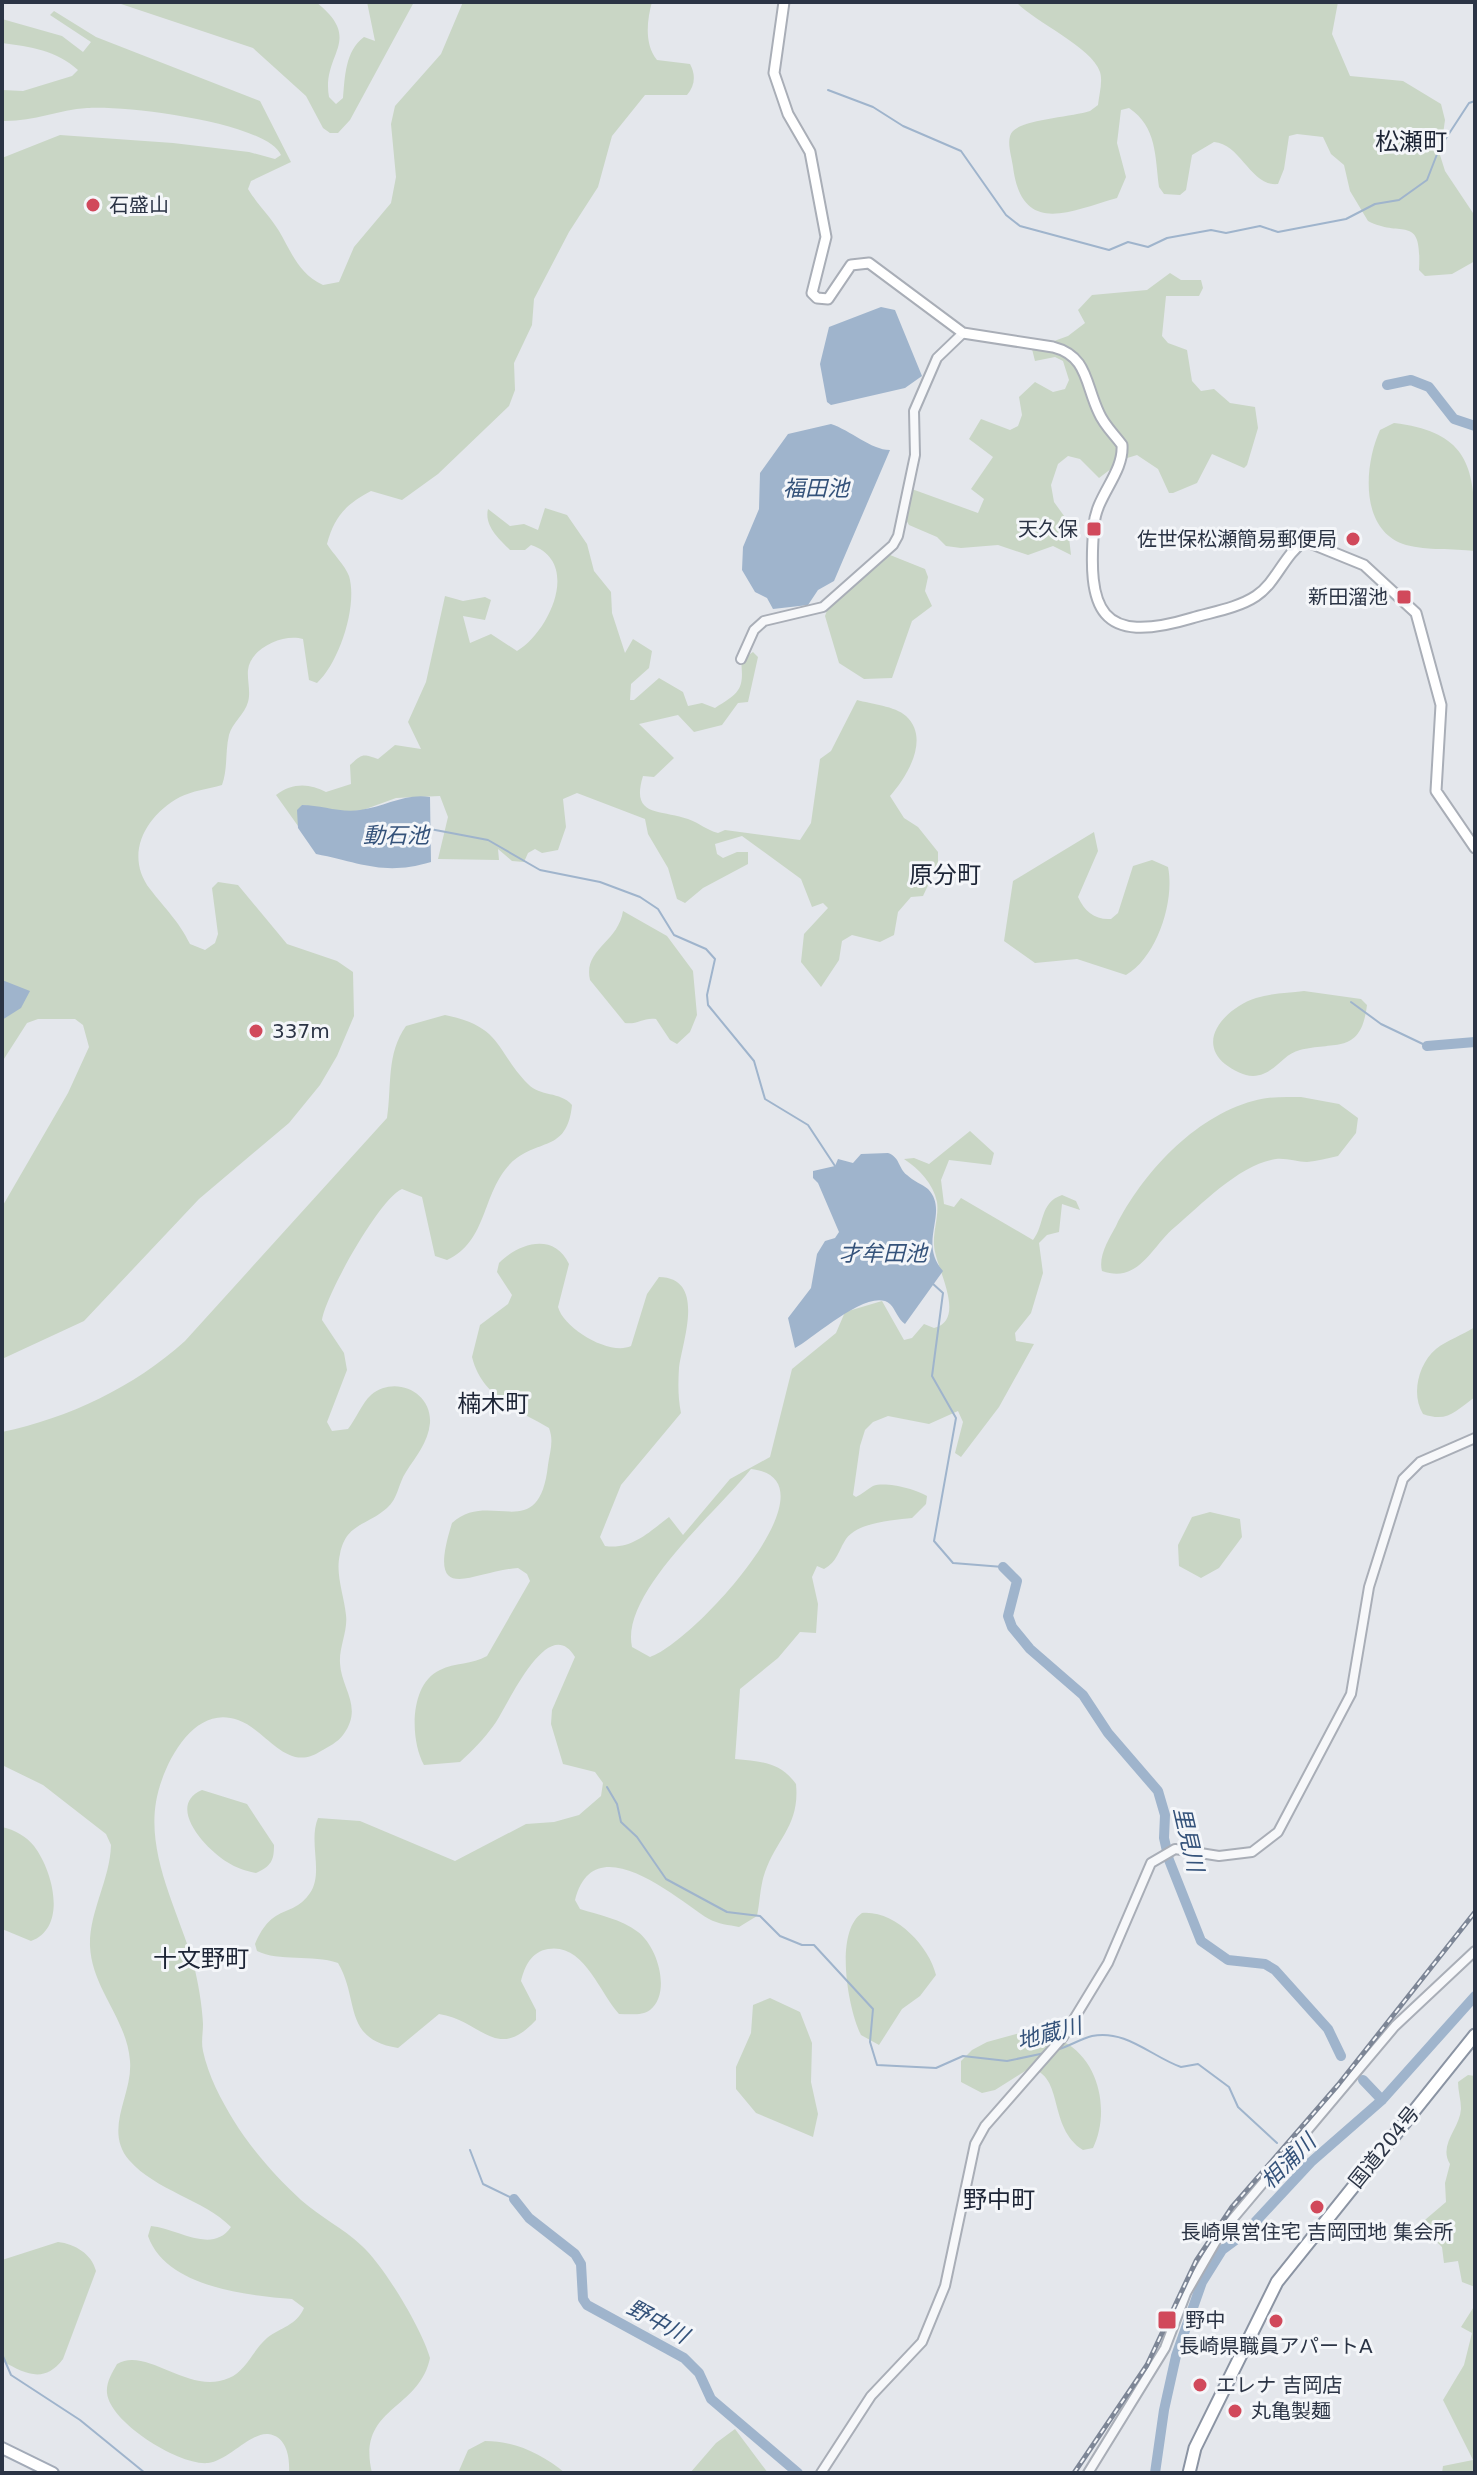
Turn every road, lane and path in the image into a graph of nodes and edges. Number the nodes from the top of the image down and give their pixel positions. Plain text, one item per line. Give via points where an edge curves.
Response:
1 (784, 2) edge
2 (963, 333) junction
3 (741, 659) dead end
4 (1475, 848) edge
5 (1475, 1438) edge
6 (1475, 1951) edge
7 (1475, 2035) edge
8 (2, 2448) edge
9 (53, 2473) edge
10 (821, 2473) edge
11 (1088, 2473) edge
12 (1189, 2473) edge

1 - 2 main road via 774,73 788,114 810,152 826,237 812,293 828,299 851,265 869,263
2 - 3 street via 937,358 914,411 915,455 893,545 823,607 764,621
2 - 4 main road via 1053,347 1080,361 1099,414 1122,445 1120,463 1096,509 1092,573 1097,602 1114,622 1147,629 1243,602 1265,588 1305,541 1364,565 1408,604 1416,613 1441,705 1436,791
5 - 10 street via 1420,1462 1403,1479 1369,1587 1351,1694 1278,1832 1266,1845 1237,1856 1162,1854 1144,1875 1108,1963 1063,2037 985,2126 975,2144 945,2286 922,2342 871,2396
6 - 11 street via 1395,2026 1237,2211 1186,2293 1165,2348
7 - 12 highway, 国道204号 via 1277,2282 1195,2448
8 - 9 main road

